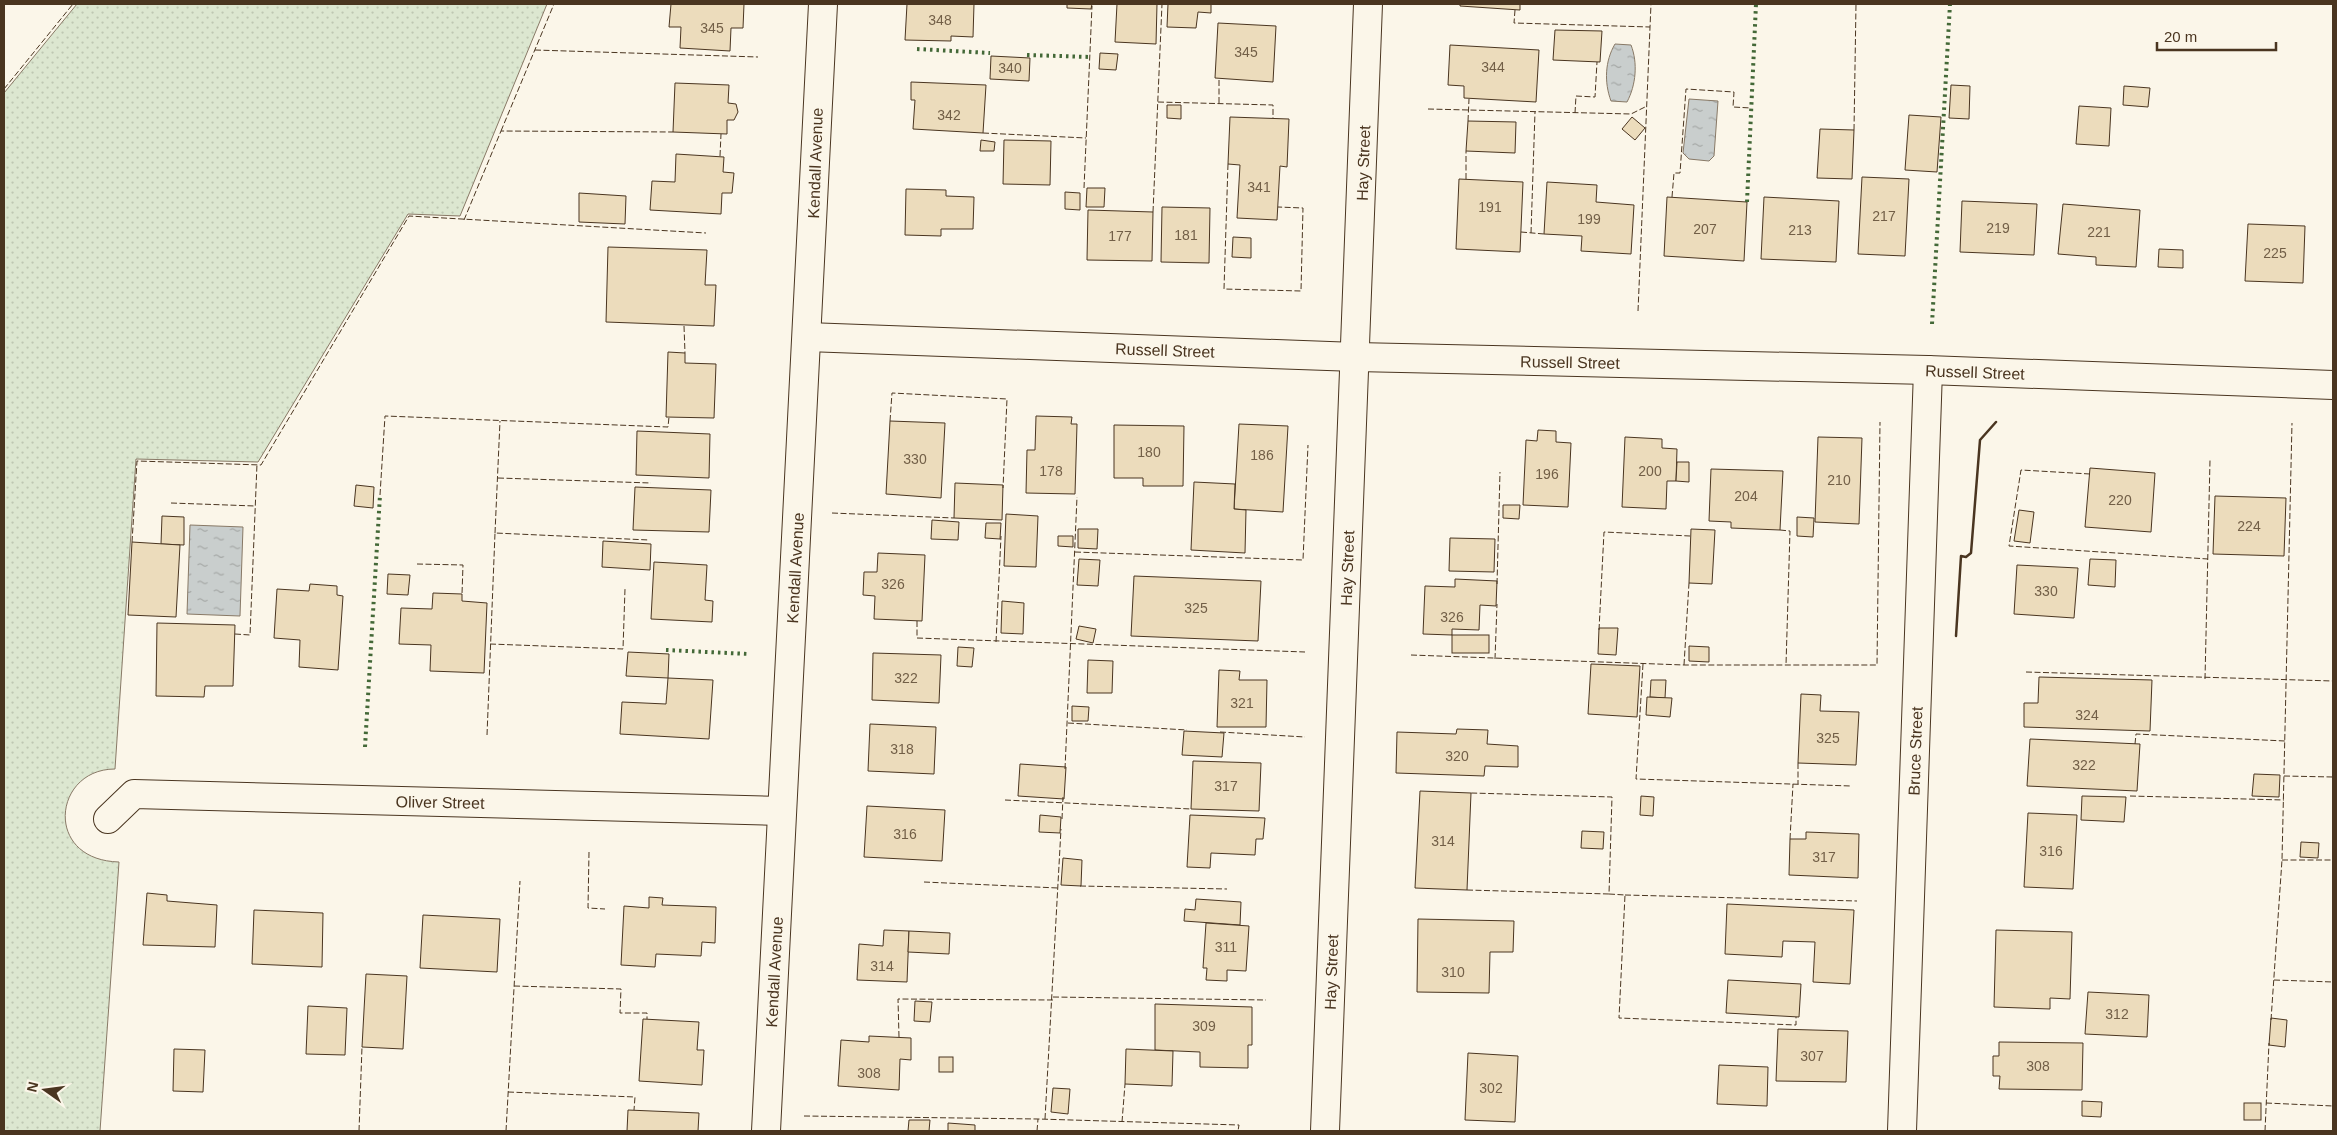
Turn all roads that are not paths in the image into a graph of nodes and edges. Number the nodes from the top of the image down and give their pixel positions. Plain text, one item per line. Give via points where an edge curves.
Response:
1 (823, 4) edge
2 (1368, 4) edge
3 (807, 337) junction
4 (1356, 357) junction
5 (1928, 370) junction
6 (2333, 384) edge
7 (782, 811) junction
8 (108, 819) dead end
9 (766, 1131) edge
10 (1325, 1131) edge
11 (1902, 1131) edge

1 - 3 street, Kendall Avenue
2 - 4 street, Hay Street
3 - 4 street, Russell Street
3 - 7 street, Kendall Avenue
4 - 5 street, Russell Street
4 - 10 street, Hay Street
5 - 6 street, Russell Street
5 - 11 street, Bruce Street
7 - 8 street, Oliver Street via 134,794
7 - 9 street, Kendall Avenue

